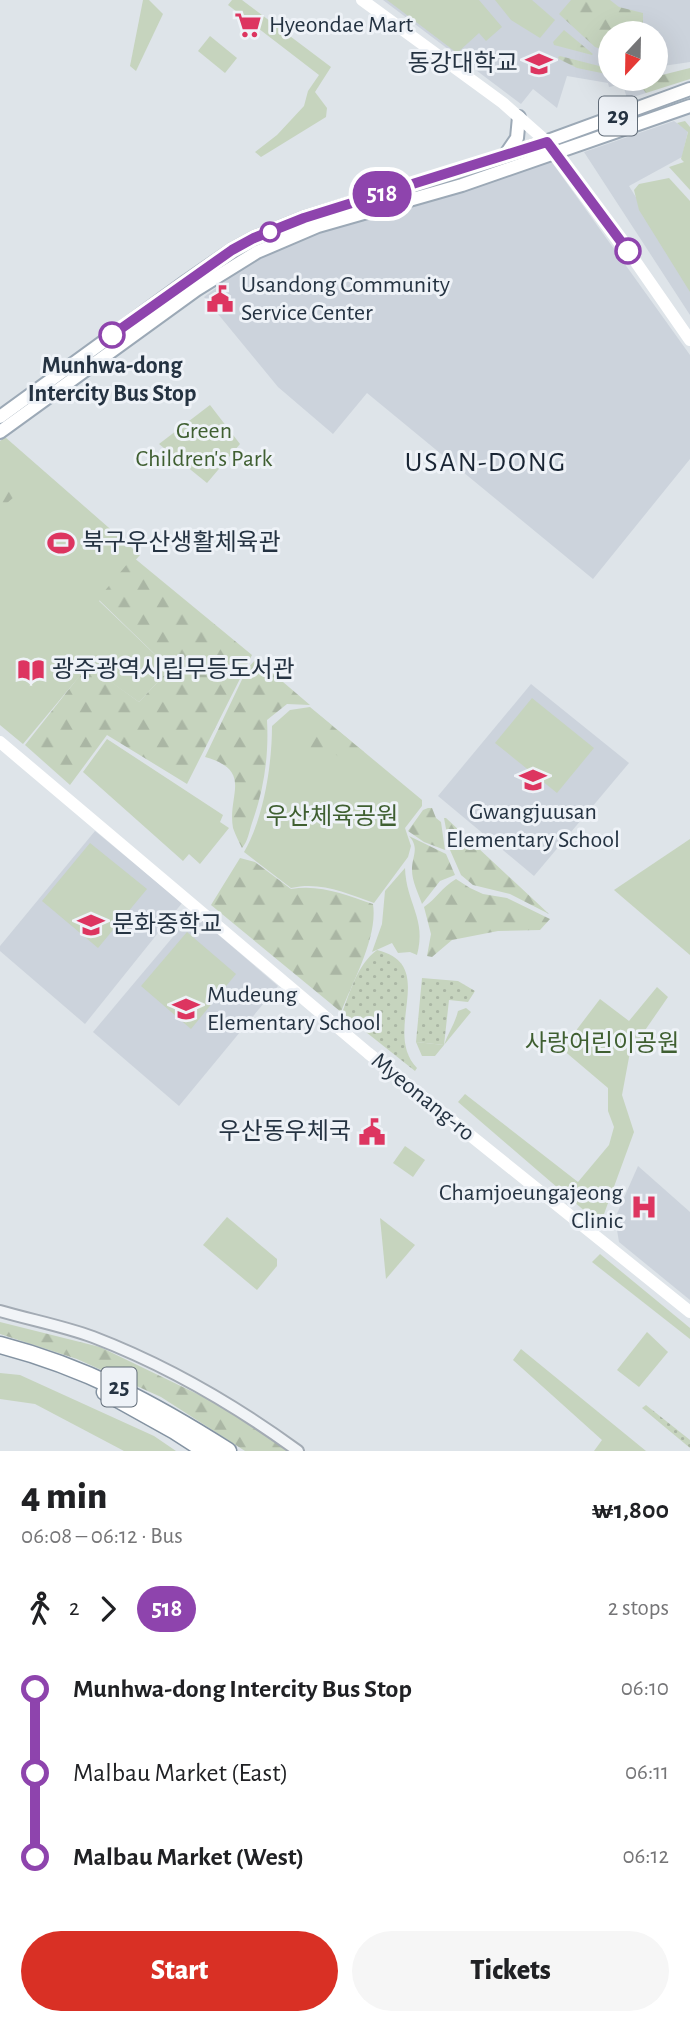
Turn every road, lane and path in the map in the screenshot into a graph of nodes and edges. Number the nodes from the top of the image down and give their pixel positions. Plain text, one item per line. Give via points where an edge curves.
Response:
1 (362, 0) edge
2 (690, 89) edge
3 (690, 106) edge
4 (519, 117) junction
5 (547, 142) junction
6 (556, 154) junction
7 (504, 157) junction
8 (690, 340) edge
9 (0, 417) edge
10 (0, 432) edge
11 (0, 742) edge
12 (0, 1311) edge
13 (690, 1312) edge
14 (0, 1345) edge
15 (0, 1356) edge
16 (206, 1451) edge
17 (228, 1451) edge
18 (298, 1451) edge

1 - 4 main road
2 - 5 main road, 29
3 - 6 main road, 29
4 - 5 main road
4 - 7 main road via 517,138
5 - 6 main road
5 - 7 main road, 29
6 - 8 main road
6 - 10 main road, 29 via 318,226 257,252 196,290
7 - 9 main road, 29 via 304,218 254,238
11 - 13 main road, Myeonang-ro via 338,1028
12 - 18 street via 89,1336 139,1356 234,1408
14 - 17 highway, 25 via 102,1379
15 - 16 highway, 25 via 103,1391

